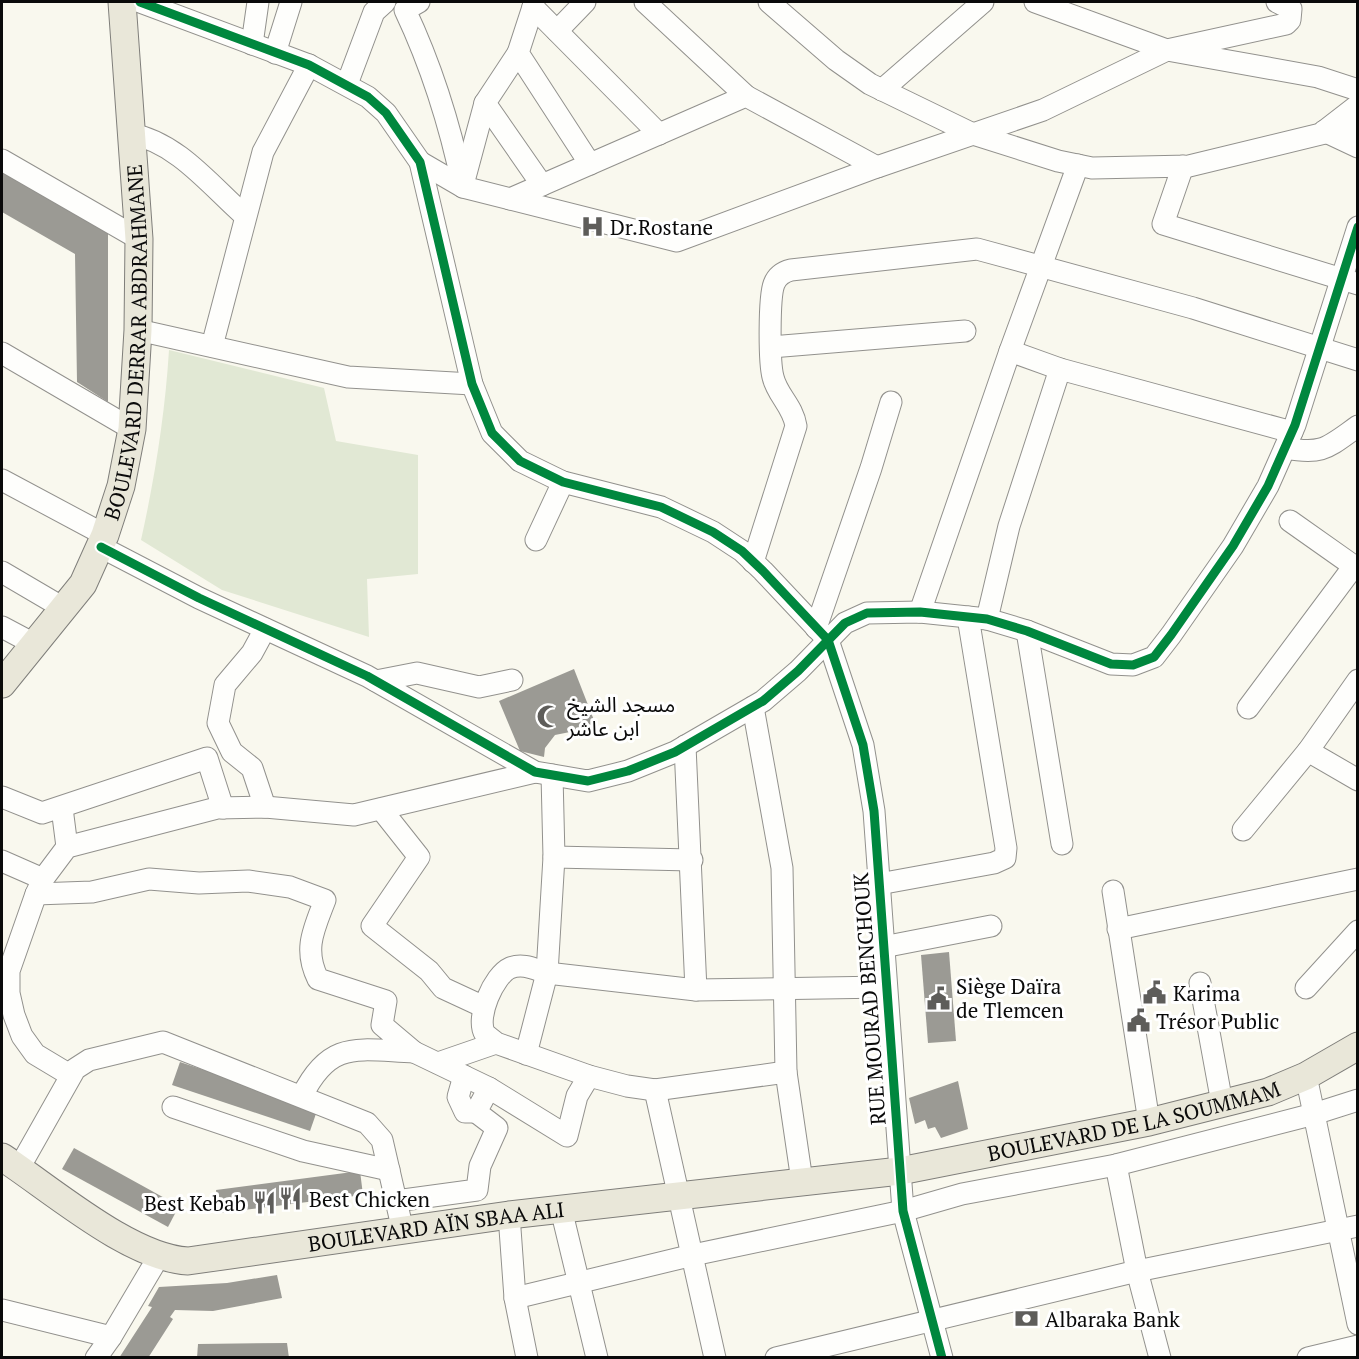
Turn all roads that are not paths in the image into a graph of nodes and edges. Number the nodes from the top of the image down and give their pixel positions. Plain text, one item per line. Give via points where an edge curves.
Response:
1 (122, 2) edge
2 (140, 2) edge
3 (258, 2) edge
4 (291, 2) edge
5 (585, 2) edge
6 (645, 2) edge
7 (769, 2) edge
8 (983, 2) edge
9 (1035, 2) edge
10 (1277, 2) edge
11 (401, 4) edge
12 (533, 4) edge
13 (557, 31) junction
14 (252, 44) junction
15 (1167, 50) junction
16 (275, 52) junction
17 (518, 53) junction
18 (309, 65) junction
19 (347, 84) junction
20 (882, 90) junction
21 (1358, 90) edge
22 (746, 96) junction
23 (484, 104) junction
24 (1358, 105) edge
25 (1358, 125) edge
26 (1324, 131) junction
27 (131, 134) junction
28 (659, 134) junction
29 (974, 134) junction
30 (1358, 147) edge
31 (2, 160) edge
32 (420, 162) junction
33 (590, 164) junction
34 (1078, 165) junction
35 (1183, 166) junction
36 (877, 167) junction
37 (542, 185) junction
38 (463, 187) junction
39 (510, 199) junction
40 (244, 215) junction
41 (1358, 227) edge
42 (139, 239) junction
43 (1040, 267) junction
44 (1349, 282) edge
45 (138, 330) junction
46 (965, 331) dead end
47 (212, 346) junction
48 (771, 347) junction
49 (1321, 347) junction
50 (1010, 351) junction
51 (2, 353) edge
52 (1358, 360) edge
53 (1060, 369) junction
54 (472, 384) junction
55 (891, 402) dead end
56 (1358, 426) edge
57 (132, 429) junction
58 (1288, 440) junction
59 (2, 480) edge
60 (563, 482) junction
61 (1290, 521) dead end
62 (536, 540) dead end
63 (103, 541) junction
64 (753, 562) junction
65 (1356, 568) edge
66 (2, 572) edge
67 (65, 609) junction
68 (920, 612) junction
69 (977, 618) junction
70 (2, 627) edge
71 (265, 629) junction
72 (1027, 631) junction
73 (822, 634) junction
74 (34, 644) junction
75 (512, 680) dead end
76 (1358, 680) edge
77 (376, 681) junction
78 (2, 684) edge
79 (753, 707) junction
80 (1248, 708) dead end
81 (685, 746) junction
82 (1308, 751) junction
83 (544, 773) junction
84 (1358, 780) edge
85 (2, 797) edge
86 (265, 807) junction
87 (62, 808) junction
88 (223, 808) junction
89 (381, 808) junction
90 (1243, 830) dead end
91 (1062, 844) dead end
92 (67, 847) junction
93 (554, 857) junction
94 (692, 860) junction
95 (2, 861) edge
96 (1358, 879) edge
97 (879, 884) junction
98 (39, 886) junction
99 (1113, 891) dead end
100 (992, 926) dead end
101 (1118, 928) junction
102 (1358, 931) edge
103 (883, 946) junction
104 (5, 969) edge
105 (546, 973) junction
106 (1200, 983) dead end
107 (885, 987) junction
108 (1306, 988) dead end
109 (785, 989) junction
110 (696, 990) junction
111 (484, 1007) junction
112 (496, 1043) junction
113 (1358, 1046) edge
114 (414, 1052) junction
115 (526, 1054) junction
116 (438, 1063) junction
117 (786, 1072) junction
118 (70, 1075) junction
119 (464, 1076) junction
120 (589, 1076) junction
121 (1306, 1076) junction
122 (489, 1088) junction
123 (655, 1090) junction
124 (302, 1096) junction
125 (1358, 1100) edge
126 (1222, 1103) junction
127 (173, 1107) dead end
128 (476, 1112) junction
129 (1314, 1114) junction
130 (1149, 1122) junction
131 (10, 1162) edge
132 (1116, 1165) junction
133 (389, 1170) junction
134 (900, 1171) junction
135 (802, 1181) junction
136 (678, 1195) junction
137 (396, 1201) junction
138 (561, 1209) junction
139 (903, 1211) junction
140 (509, 1215) junction
141 (1348, 1228) edge
142 (403, 1231) junction
143 (159, 1256) junction
144 (693, 1256) junction
145 (1137, 1271) junction
146 (579, 1283) junction
147 (515, 1298) junction
148 (2, 1310) edge
149 (932, 1318) junction
150 (1358, 1324) edge
151 (111, 1337) junction
152 (1358, 1346) edge
153 (96, 1358) edge
154 (527, 1358) edge
155 (597, 1358) edge
156 (715, 1358) edge
157 (776, 1358) edge
158 (942, 1358) edge
159 (1160, 1358) edge
160 (1308, 1358) edge

1 - 27 main road, BOULEVARD DERRAR ABDRAHMANE
2 - 14 street
3 - 14 street
4 - 16 street
5 - 13 street
6 - 22 street
7 - 20 street via 836,60
8 - 20 street
9 - 15 street
10 - 15 street via 1291,9 1286,24
11 - 19 street via 374,12
11 - 38 street via 433,75
12 - 13 street
12 - 17 street
13 - 28 street
14 - 16 street
15 - 21 street via 1318,77
15 - 29 street via 1043,110
16 - 18 street
17 - 23 street
17 - 33 street
18 - 19 street
18 - 40 street via 263,152
19 - 32 street via 386,113
20 - 29 street
22 - 28 street
22 - 36 street
23 - 37 street
23 - 38 street
24 - 26 street
25 - 26 street
26 - 30 street
26 - 35 street
27 - 40 street via 149,137 169,148
27 - 42 main road, BOULEVARD DERRAR ABDRAHMANE
28 - 33 street
29 - 34 street
29 - 36 street
31 - 42 street
32 - 38 street
32 - 54 street
33 - 37 street
34 - 35 street
34 - 43 street
35 - 44 street via 1163,224
36 - 39 street via 677,241
37 - 39 street
38 - 39 street
40 - 47 street
41 - 44 street
42 - 45 main road, BOULEVARD DERRAR ABDRAHMANE
43 - 48 street via 977,249 791,270 778,277 774,285
43 - 49 street
43 - 50 street
44 - 49 street
45 - 47 street
45 - 57 main road, BOULEVARD DERRAR ABDRAHMANE
46 - 48 street
47 - 54 street via 348,377
48 - 64 street via 773,376 796,426
49 - 52 street
49 - 58 street
50 - 53 street
50 - 68 street
51 - 57 street
53 - 58 street
53 - 69 street
54 - 60 street via 482,415 504,448 537,471
55 - 73 street
56 - 58 street via 1327,448 1309,452
57 - 63 main road, BOULEVARD DERRAR ABDRAHMANE via 121,486
58 - 72 street via 1268,486 1233,546 1154,657 1144,663 1122,666
59 - 63 street
60 - 62 street
60 - 64 street via 661,507 713,532
61 - 65 street
63 - 67 main road, BOULEVARD DERRAR ABDRAHMANE via 83,584
63 - 71 street via 199,598
64 - 73 street
65 - 80 street
66 - 67 street
67 - 74 main road, BOULEVARD DERRAR ABDRAHMANE
68 - 69 street
68 - 73 street via 867,614
69 - 72 street
69 - 97 street via 1005,858
70 - 74 street
71 - 77 street
71 - 86 street via 252,653 225,685 218,723 232,752 252,768
72 - 91 street
73 - 79 street via 798,671
73 - 97 street, RUE MOURAD BENCHOUK via 863,745 874,811
74 - 78 main road, BOULEVARD DERRAR ABDRAHMANE
75 - 77 street via 479,687 417,673
76 - 82 street
77 - 83 street
79 - 81 street
79 - 109 street via 782,868
81 - 83 street via 628,771 588,781
81 - 94 street
82 - 84 street
82 - 90 street
83 - 89 street
83 - 93 street
85 - 87 street via 42,813
86 - 88 street
86 - 89 street via 354,815
87 - 88 street via 207,758
87 - 92 street
88 - 92 street
89 - 111 street via 419,857 372,926 429,971 443,988
92 - 98 street
93 - 94 street
93 - 105 street
94 - 110 street
95 - 98 street
96 - 101 street
97 - 103 street, RUE MOURAD BENCHOUK
98 - 104 street
98 - 114 street via 92,892 149,879 200,884 248,881 290,887 325,900 311,936 310,963 318,979 386,1001 382,1025
99 - 101 street
100 - 103 street
101 - 130 street
102 - 108 street
103 - 107 street, RUE MOURAD BENCHOUK
104 - 118 street via 11,1005 22,1036 35,1054
105 - 110 street
105 - 111 street via 523,966 509,969 497,978
105 - 115 street
106 - 126 street
107 - 109 street
107 - 134 street, RUE MOURAD BENCHOUK
109 - 110 street
109 - 117 street
111 - 112 street via 485,1033
112 - 115 street
112 - 116 street
113 - 121 main road, BOULEVARD DE LA SOUMMAM
114 - 116 street
114 - 124 street via 355,1050 335,1055 323,1062
115 - 120 street
116 - 119 street
117 - 123 street
117 - 135 street
118 - 124 street via 89,1060 163,1042
118 - 131 street
119 - 122 street
119 - 128 street via 458,1097 465,1112
120 - 122 street via 577,1096 567,1136
120 - 123 street
121 - 126 main road, BOULEVARD DE LA SOUMMAM via 1268,1092
121 - 129 street
122 - 128 street
123 - 136 street
124 - 133 street via 373,1128 382,1140
125 - 129 street
126 - 130 main road, BOULEVARD DE LA SOUMMAM
127 - 133 street via 303,1151
128 - 137 street via 496,1128 480,1166 477,1190
129 - 132 street
129 - 141 street
130 - 134 main road, BOULEVARD DE LA SOUMMAM
131 - 143 main road, BOULEVARD AÏN SBAA ALI via 126,1241
132 - 139 street via 963,1194
132 - 145 street
133 - 137 street
134 - 135 main road, BOULEVARD AÏN SBAA ALI
134 - 139 street, RUE MOURAD BENCHOUK
135 - 136 main road, BOULEVARD AÏN SBAA ALI
136 - 138 main road, BOULEVARD AÏN SBAA ALI
136 - 144 street
137 - 142 street
138 - 140 main road, BOULEVARD AÏN SBAA ALI
138 - 146 street
139 - 144 street
139 - 149 street, RUE MOURAD BENCHOUK
140 - 142 main road, BOULEVARD AÏN SBAA ALI
140 - 147 street
141 - 145 street
141 - 150 street
142 - 143 main road, BOULEVARD AÏN SBAA ALI via 188,1261
143 - 151 street
144 - 146 street
144 - 156 street
145 - 149 street
145 - 159 street
146 - 147 street
146 - 155 street
147 - 154 street
148 - 151 street
149 - 157 street
149 - 158 street, RUE MOURAD BENCHOUK
151 - 153 street
152 - 160 street

